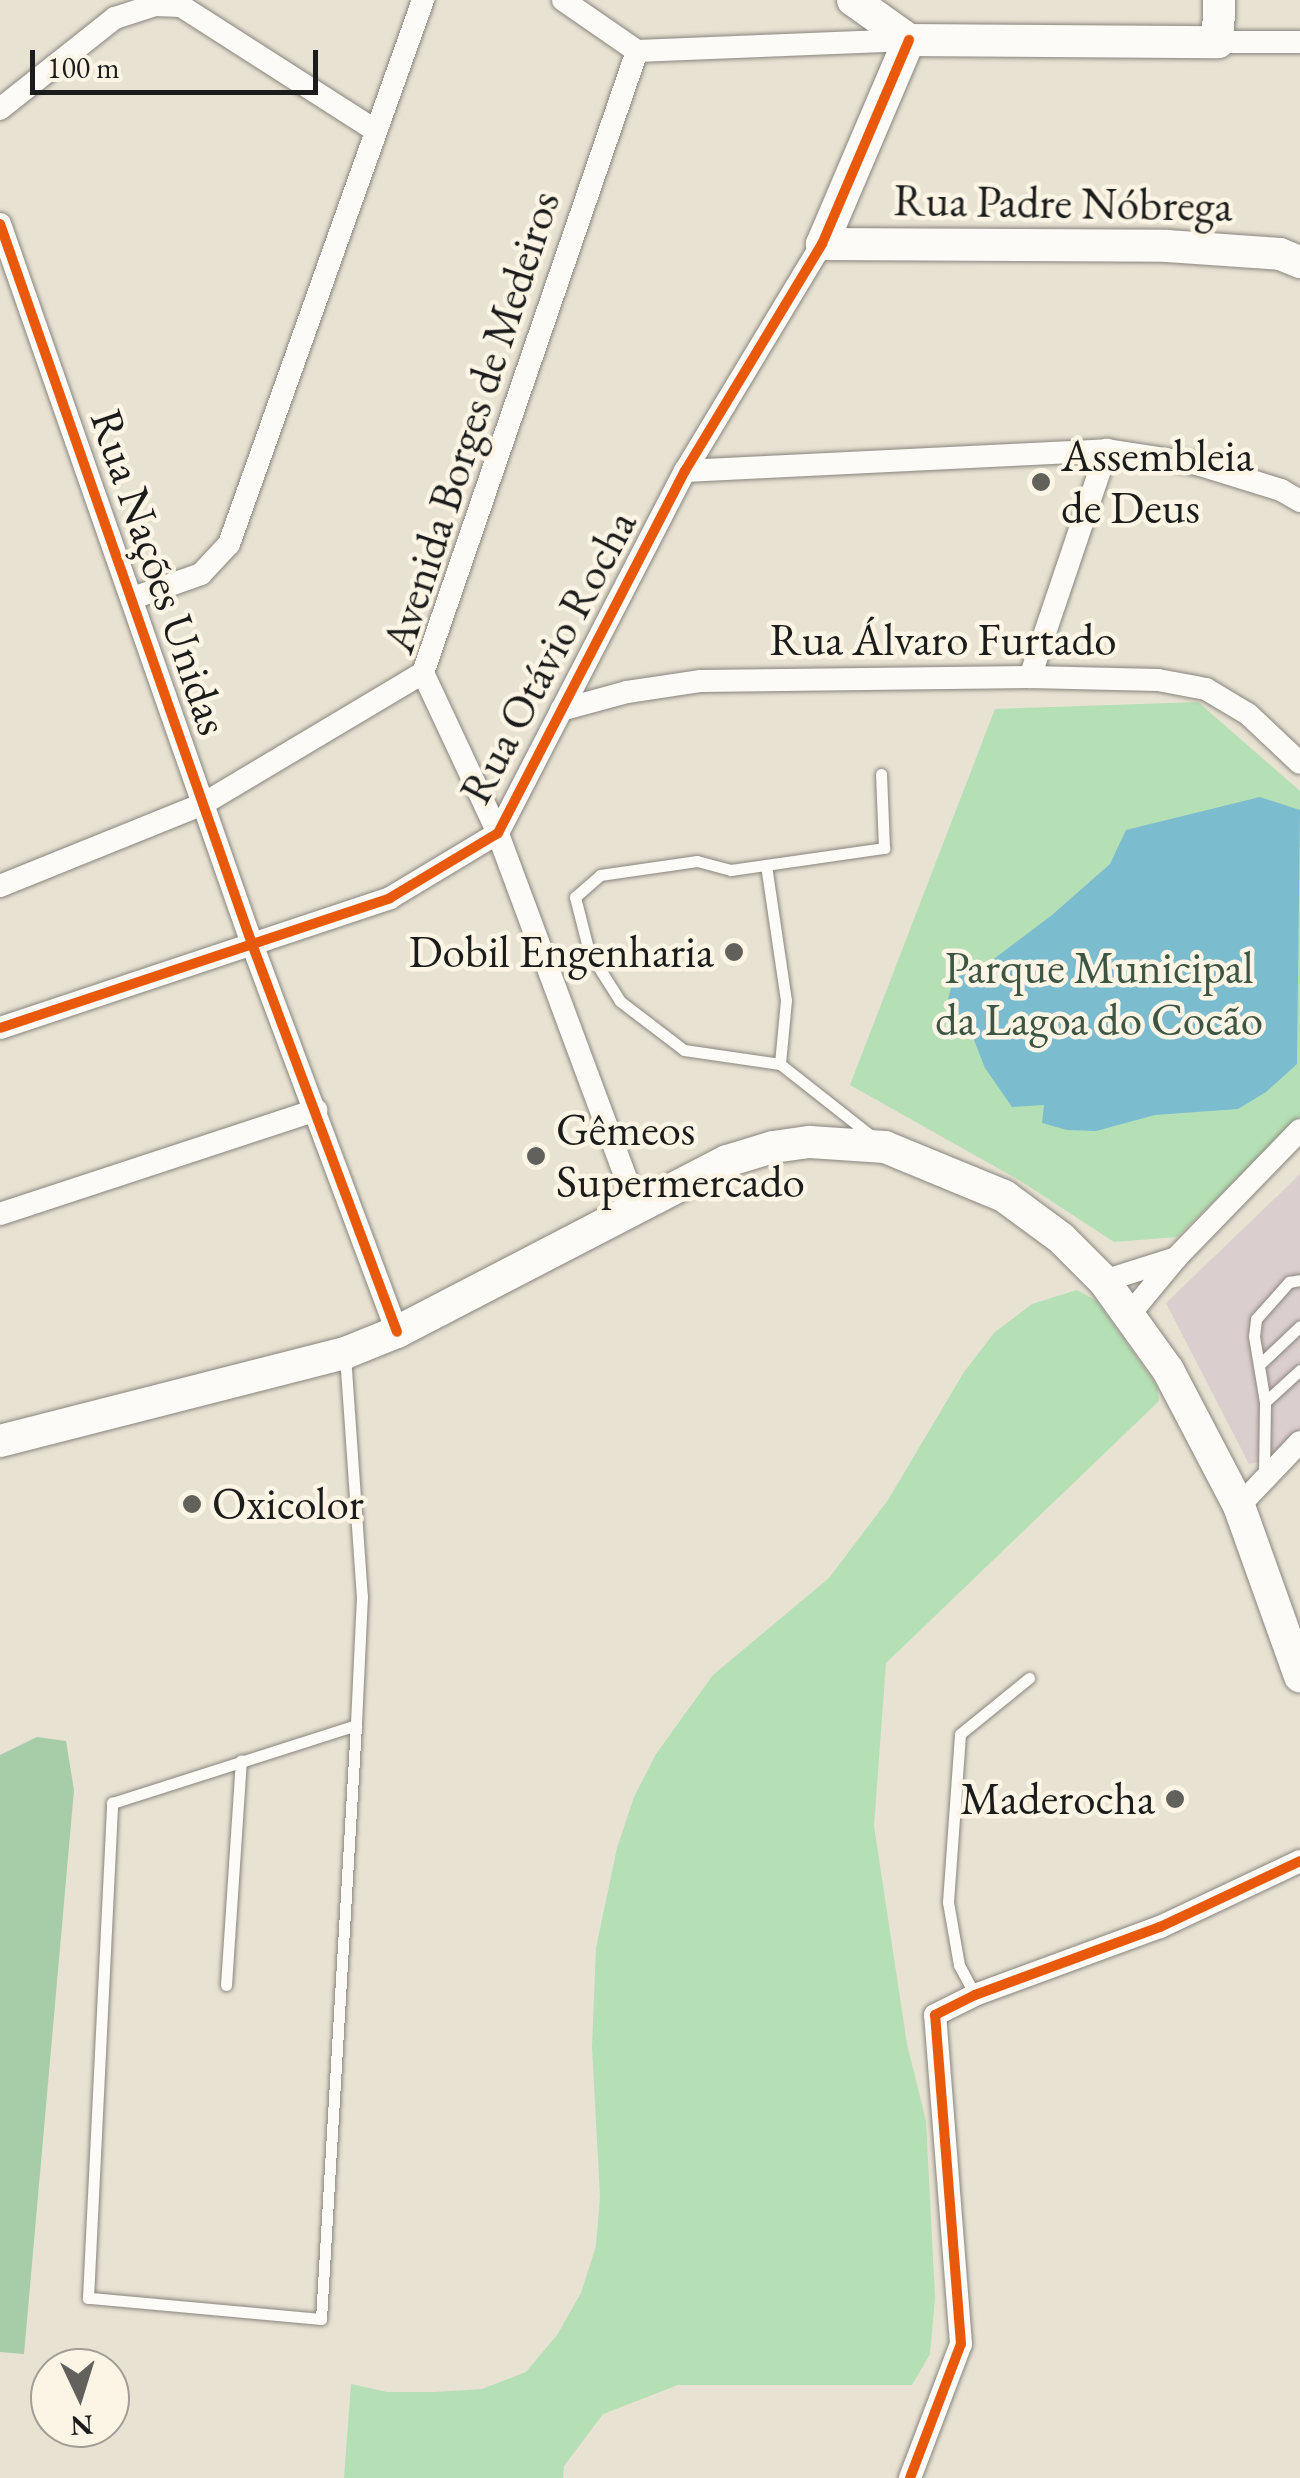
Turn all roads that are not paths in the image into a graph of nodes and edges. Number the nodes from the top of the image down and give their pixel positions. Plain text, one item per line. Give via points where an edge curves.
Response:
1 (423, 0) edge
2 (562, 0) edge
3 (853, 0) edge
4 (1218, 0) edge
5 (909, 40) junction
6 (1218, 42) junction
7 (1300, 42) edge
8 (638, 50) junction
9 (0, 109) edge
10 (375, 130) junction
11 (0, 224) edge
12 (822, 244) junction
13 (1293, 255) edge
14 (1107, 450) junction
15 (686, 472) junction
16 (1300, 501) edge
17 (133, 598) junction
18 (423, 673) junction
19 (1030, 677) junction
20 (562, 710) junction
21 (1300, 763) edge
22 (880, 774) dead end
23 (203, 804) junction
24 (498, 833) junction
25 (766, 866) junction
26 (0, 886) edge
27 (252, 944) junction
28 (0, 1028) edge
29 (780, 1064) junction
30 (316, 1110) junction
31 (1300, 1130) edge
32 (885, 1148) junction
33 (636, 1205) junction
34 (0, 1214) edge
35 (1176, 1258) junction
36 (1300, 1280) edge
37 (1104, 1281) junction
38 (1130, 1315) junction
39 (1300, 1326) edge
40 (397, 1332) junction
41 (345, 1353) junction
42 (1260, 1364) junction
43 (1300, 1370) edge
44 (1265, 1402) junction
45 (0, 1441) edge
46 (1300, 1442) edge
47 (1264, 1480) junction
48 (1238, 1506) junction
49 (1300, 1676) edge
50 (1029, 1678) dead end
51 (356, 1725) junction
52 (241, 1762) junction
53 (1300, 1861) edge
54 (226, 1985) dead end
55 (975, 1995) junction
56 (910, 2478) edge

1 - 10 street
2 - 8 street
3 - 5 main road
4 - 6 main road
5 - 6 main road
5 - 8 street
5 - 12 main road, Rua Otávio Rocha
6 - 7 street
8 - 18 street, Avenida Borges de Medeiros
9 - 10 street via 115,18 155,5 181,6
10 - 17 street via 230,544 202,574
11 - 17 street, Rua Nações Unidas
12 - 13 main road, Rua Padre Nóbrega via 1166,246
12 - 15 street, Rua Otávio Rocha
14 - 15 street
14 - 16 street via 1197,464
14 - 19 street
15 - 20 street, Rua Otávio Rocha
17 - 23 street, Rua Nações Unidas
18 - 23 street
18 - 24 street, Avenida Borges de Medeiros
19 - 20 street, Rua Álvaro Furtado via 701,681
19 - 21 street, Rua Álvaro Furtado via 1158,680 1206,689 1248,714
20 - 24 street, Rua Otávio Rocha
22 - 25 lane via 884,848
23 - 26 street
23 - 27 street, Rua Nações Unidas
24 - 27 street, Rua Otávio Rocha via 390,898
24 - 33 street, Avenida Borges de Medeiros
25 - 29 lane via 786,1000
25 - 29 lane via 731,870 698,861 600,875 575,897 589,952 620,1002 684,1050
27 - 28 street, Rua Otávio Rocha
27 - 30 street, Rua Nações Unidas
29 - 32 lane
30 - 34 street
30 - 40 street, Rua Nações Unidas
31 - 35 street
32 - 33 main road via 810,1142 772,1147
32 - 37 main road via 1004,1196
33 - 40 main road
35 - 37 street
35 - 38 street
36 - 42 lane via 1289,1282 1256,1319
37 - 38 main road
38 - 48 main road via 1168,1370
39 - 42 lane
40 - 41 main road
41 - 45 main road
41 - 51 lane via 362,1596
42 - 44 lane
43 - 44 lane
44 - 47 lane
46 - 47 street
47 - 48 street
48 - 49 main road
50 - 55 lane via 960,1734 948,1902 959,1966
51 - 52 lane
51 - 52 lane via 322,2319 88,2298 112,1802
52 - 54 lane
53 - 55 street via 1160,1927
55 - 56 street via 940,2009 934,2022 961,2344

